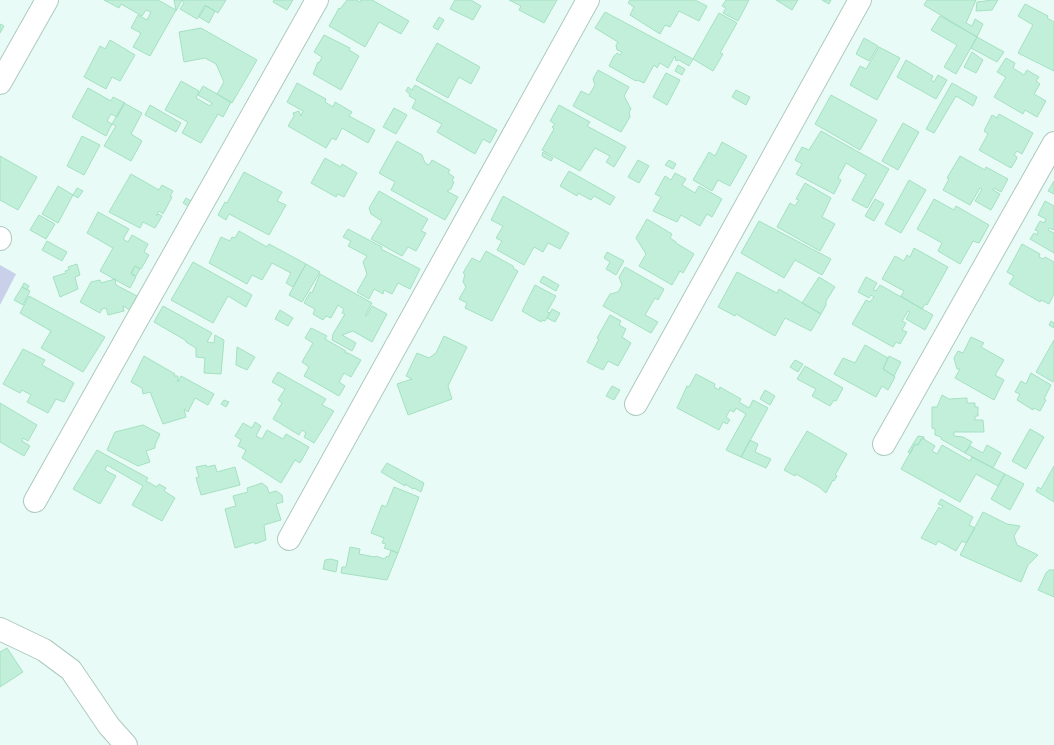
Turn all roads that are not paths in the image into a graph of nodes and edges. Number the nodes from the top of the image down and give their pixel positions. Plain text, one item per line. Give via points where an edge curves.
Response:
1 (47, 0) edge
2 (317, 0) edge
3 (588, 0) edge
4 (860, 0) edge
5 (0, 83) edge
6 (1054, 143) edge
7 (636, 404) dead end
8 (884, 444) dead end
9 (35, 501) dead end
10 (289, 539) dead end
11 (0, 629) edge
12 (126, 745) edge

1 - 5 street
2 - 9 street
3 - 10 street
4 - 7 street
6 - 8 street
11 - 12 street via 44,650 71,670

